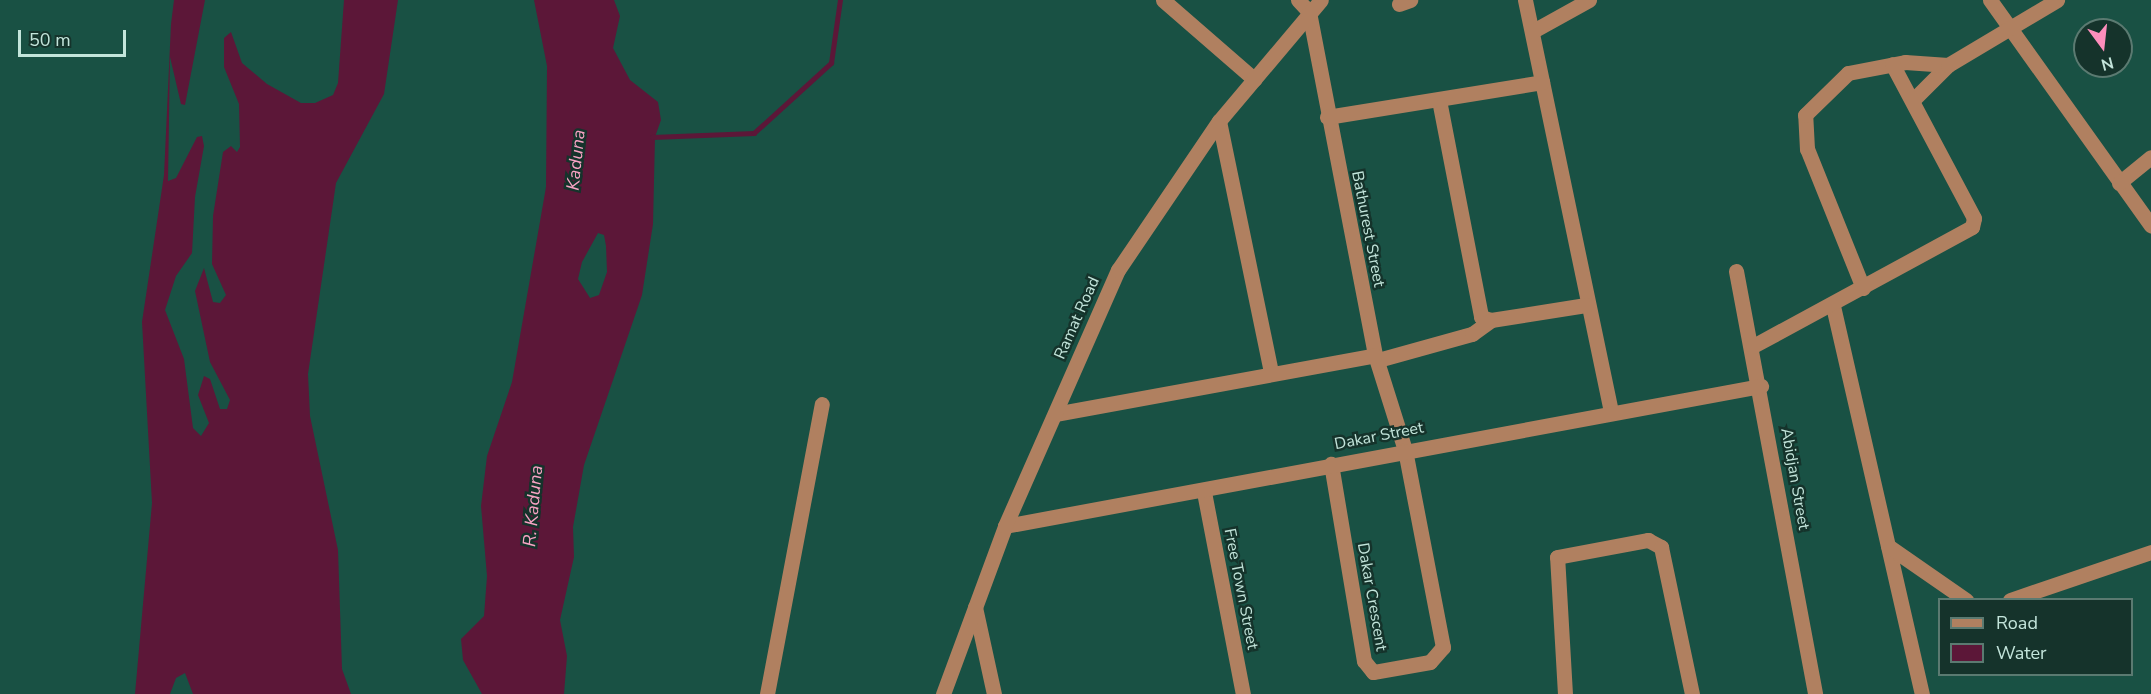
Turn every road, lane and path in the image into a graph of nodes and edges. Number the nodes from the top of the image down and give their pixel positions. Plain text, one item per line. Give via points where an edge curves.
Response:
1 (1163, 0) edge
2 (1298, 0) edge
3 (1321, 0) edge
4 (1525, 0) edge
5 (1589, 0) edge
6 (1990, 0) edge
7 (2057, 0) edge
8 (1309, 12) junction
9 (2007, 29) junction
10 (1533, 31) junction
11 (1892, 64) junction
12 (1948, 65) junction
13 (1254, 79) junction
14 (1542, 82) junction
15 (1439, 100) junction
16 (1913, 100) junction
17 (1327, 117) junction
18 (1219, 121) junction
19 (2151, 157) edge
20 (2119, 183) junction
21 (2151, 226) edge
22 (1736, 271) dead end
23 (1863, 288) junction
24 (1586, 305) junction
25 (1833, 306) junction
26 (1491, 320) junction
27 (1753, 346) junction
28 (1376, 357) junction
29 (1271, 372) junction
30 (1761, 386) junction
31 (822, 404) dead end
32 (1611, 412) junction
33 (1055, 414) junction
34 (1405, 450) junction
35 (1331, 464) junction
36 (1204, 492) junction
37 (1005, 526) junction
38 (1888, 546) junction
39 (2151, 552) edge
40 (1963, 598) edge
41 (2016, 598) edge
42 (975, 607) junction
43 (767, 694) edge
44 (943, 694) edge
45 (994, 694) edge
46 (1243, 694) edge
47 (1565, 694) edge
48 (1692, 694) edge
49 (1815, 694) edge
50 (1922, 694) edge

1 - 13 street
2 - 8 street
3 - 8 street, Ramat Road
4 - 10 street
5 - 10 street
6 - 9 street
7 - 9 street
8 - 13 street, Ramat Road
8 - 17 street, Bathurest Street
9 - 12 street
9 - 20 street via 2060,94
10 - 14 street
11 - 12 street
11 - 16 street
11 - 23 street via 1848,73 1810,109 1803,123 1807,149
12 - 16 street
13 - 18 street, Ramat Road
14 - 15 street
14 - 24 street
15 - 17 street
15 - 26 street via 1475,306 1481,316
16 - 23 street via 1974,218 1972,227
17 - 28 street, Bathurest Street
18 - 29 street
18 - 33 street, Ramat Road via 1118,270
19 - 20 street
20 - 21 street
22 - 27 street, Abidjan Street
23 - 25 street
24 - 26 street
24 - 32 street
25 - 27 street
25 - 38 street
26 - 28 street via 1472,334
27 - 30 street, Abidjan Street
28 - 29 street
28 - 34 street, Bathurest Street
29 - 33 street
30 - 32 street, Dakar Street
30 - 49 street, Abidjan Street
31 - 43 street
32 - 34 street, Dakar Street
33 - 37 street, Ramat Road
34 - 35 street, Dakar Street
34 - 35 street, Dakar Crescent via 1443,647 1430,662 1373,672 1364,661
35 - 36 street, Dakar Street
36 - 37 street, Dakar Street
36 - 46 street, Free Town Street
37 - 42 street, Ramat Road
38 - 40 street
38 - 50 street
39 - 41 street
42 - 44 street, Ramat Road
42 - 45 street
47 - 48 street via 1557,556 1616,544 1656,543

